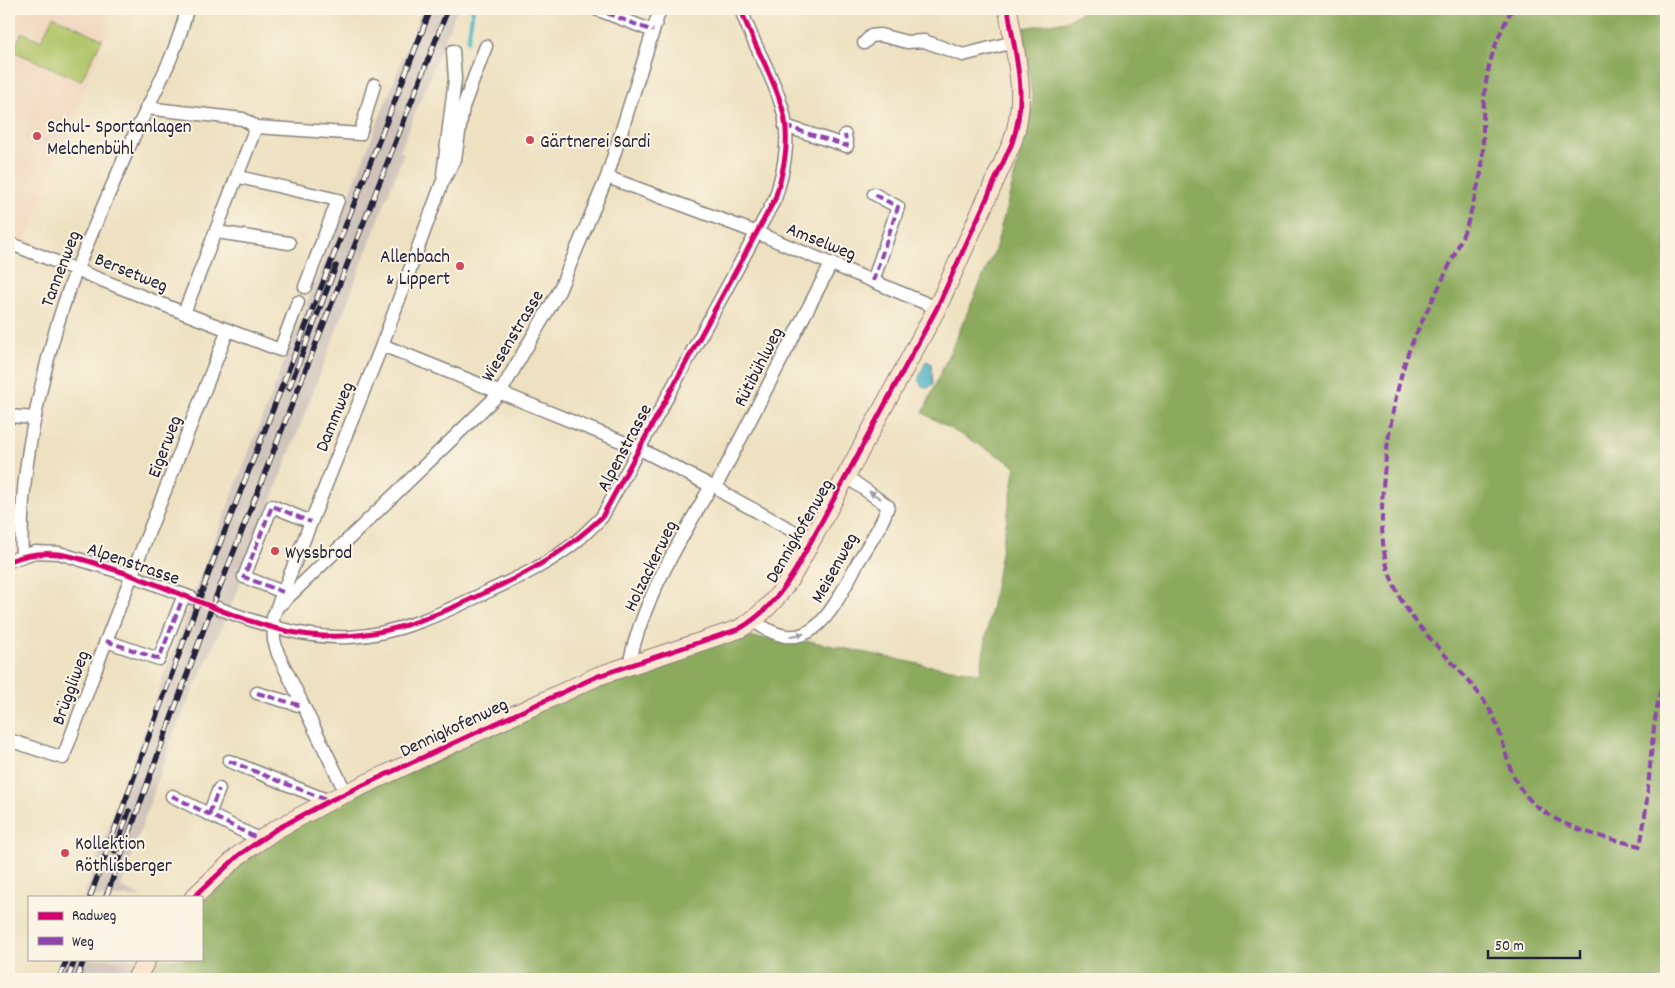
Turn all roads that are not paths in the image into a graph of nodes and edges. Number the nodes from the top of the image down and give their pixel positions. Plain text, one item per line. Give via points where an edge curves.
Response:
1 (186, 9) edge
2 (596, 9) edge
3 (660, 9) edge
4 (742, 9) edge
5 (1008, 9) edge
6 (653, 31) junction
7 (1014, 42) junction
8 (864, 43) dead end
9 (486, 46) dead end
10 (453, 51) dead end
11 (374, 85) dead end
12 (146, 108) junction
13 (785, 126) junction
14 (256, 127) junction
15 (845, 135) dead end
16 (238, 177) junction
17 (607, 178) junction
18 (442, 183) junction
19 (874, 194) dead end
20 (217, 232) junction
21 (755, 232) junction
22 (9, 243) edge
23 (289, 243) dead end
24 (831, 264) junction
25 (77, 269) junction
26 (873, 281) junction
27 (305, 287) dead end
28 (298, 302) dead end
29 (937, 308) junction
30 (184, 312) junction
31 (228, 330) junction
32 (382, 345) junction
33 (500, 393) junction
34 (9, 416) edge
35 (35, 418) junction
36 (638, 448) junction
37 (846, 477) junction
38 (714, 486) junction
39 (311, 522) junction
40 (795, 532) dead end
41 (22, 556) junction
42 (9, 561) edge
43 (133, 576) junction
44 (283, 592) junction
45 (279, 606) junction
46 (218, 608) tunnel mouth
47 (753, 620) junction
48 (273, 627) junction
49 (106, 641) junction
50 (629, 665) junction
51 (257, 693) dead end
52 (302, 706) junction
53 (9, 740) edge
54 (229, 760) dead end
55 (219, 790) dead end
56 (346, 793) junction
57 (172, 796) dead end
58 (329, 801) junction
59 (209, 814) junction
60 (261, 840) junction
61 (195, 896) edge
62 (146, 960) edge
63 (136, 979) edge

1 - 12 street, Tannenweg via 182,32
2 - 6 street
3 - 6 street, Wiesenstrasse
4 - 13 street, Alpenstrasse via 781,102
5 - 7 street, Dennigkofenweg
6 - 17 street, Wiesenstrasse
7 - 8 street via 963,55 924,41 907,42 880,35 871,36
7 - 29 street, Dennigkofenweg via 1021,87 1016,134
9 - 18 street, Dammweg via 463,108 455,160
10 - 18 street via 455,79
11 - 14 street via 360,134
12 - 14 street via 243,119
12 - 25 street, Tannenweg
13 - 15 street via 846,146
13 - 21 street, Alpenstrasse via 783,173 775,199
14 - 16 street
16 - 20 street
16 - 27 street via 338,200
17 - 21 street, Amselweg
17 - 33 street, Wiesenstrasse via 559,291
18 - 32 street, Dammweg
19 - 26 street via 898,207
20 - 23 street
20 - 30 street
21 - 24 street, Amselweg
21 - 36 street, Alpenstrasse via 688,361
22 - 25 street, Bersetweg
24 - 26 street, Amselweg
24 - 38 street, Rütibühlweg
25 - 30 street, Bersetweg
25 - 35 street, Tannenweg via 58,322
26 - 29 street, Amselweg
28 - 31 street via 280,350
29 - 37 street, Dennigkofenweg
30 - 31 street
31 - 43 street, Eigerweg
32 - 33 street
32 - 39 street, Dammweg
33 - 36 street
33 - 45 street, Wiesenstrasse
34 - 35 street
35 - 41 street, Tannenweg via 21,512
36 - 38 street
36 - 48 street, Alpenstrasse via 602,517 566,549 515,579 440,614 382,632 349,637
37 - 47 street, Dennigkofenweg via 790,580 774,601
47 -> 37 street, Meisenweg via 772,634 785,637 807,633 819,626 831,611 888,506
38 - 40 street
38 - 50 street, Holzackerweg via 658,580
39 - 44 street, Dammweg
39 - 44 street via 272,506 244,577
41 - 42 street, Alpenstrasse
41 - 43 street, Alpenstrasse via 47,552 59,554
43 - 49 street, Brüggliweg
43 - 49 street, Alpenstrasse via 188,597 160,659
44 - 45 street, Dammweg
45 - 48 street, Dammweg
46 - 48 street, Alpenstrasse
47 - 50 street, Dennigkofenweg via 724,635
48 - 52 street, Dammweg via 278,654
49 - 53 street, Brüggliweg via 63,758
50 - 56 street, Dennigkofenweg via 575,686
51 - 52 street
52 - 56 street, Dammweg
54 - 58 street
55 - 59 street
56 - 58 street, Dennigkofenweg
57 - 59 street
58 - 60 street, Dennigkofenweg
59 - 60 street
60 - 61 street, Dennigkofenweg via 220,871
62 - 63 street

